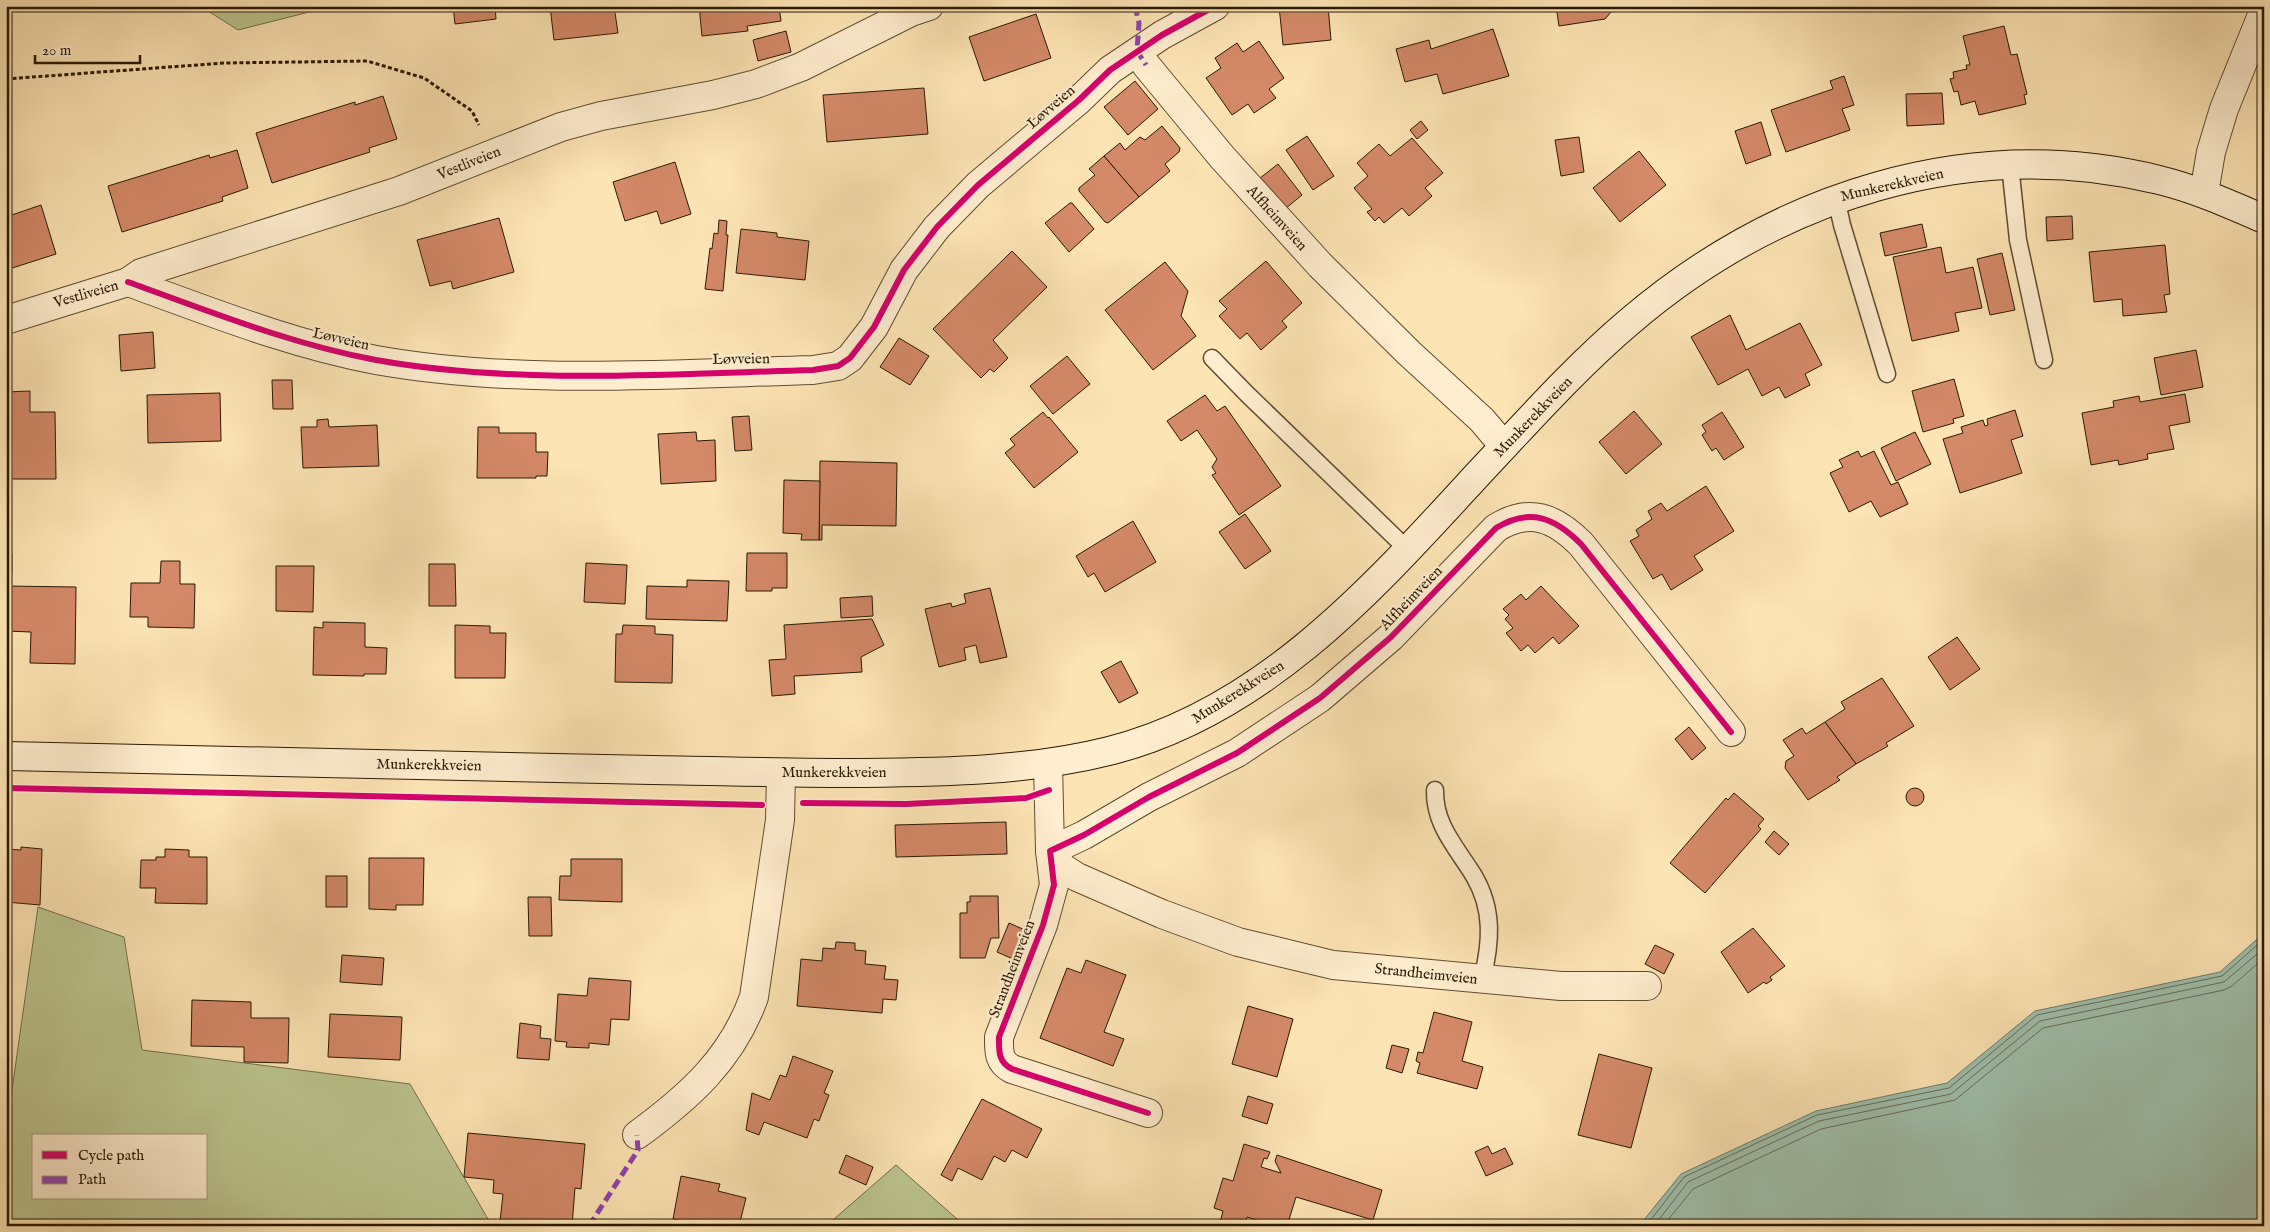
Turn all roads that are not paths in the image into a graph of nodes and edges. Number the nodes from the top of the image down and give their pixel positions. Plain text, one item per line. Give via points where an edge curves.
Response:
1 (930, 6) edge
2 (1215, 6) edge
3 (2264, 10) edge
4 (1146, 65) dead end
5 (2010, 164) junction
6 (2204, 193) junction
7 (1836, 198) junction
8 (2264, 219) edge
9 (128, 282) junction
10 (6, 320) edge
11 (1212, 358) dead end
12 (2044, 360) dead end
13 (1887, 374) dead end
14 (1504, 446) junction
15 (1408, 550) junction
16 (1731, 732) dead end
17 (6, 756) edge
18 (1048, 763) junction
19 (781, 773) junction
20 (1435, 790) dead end
21 (1050, 852) junction
22 (1482, 980) junction
23 (1647, 986) dead end
24 (1148, 1113) dead end
25 (637, 1135) dead end

1 - 9 street, Vestliveien via 756,84 561,127 399,191 142,273
2 - 9 street, Løvveien via 1162,35 1110,70 978,185 936,227 904,270 869,334 850,358 838,366 813,370 628,375 433,368 323,349
3 - 6 street via 2224,109 2211,152
4 - 14 street, Alfheimveien via 1222,157 1320,265 1482,420
5 - 6 street, Munkerekkveien via 2052,163 2086,168 2156,179
5 - 7 street, Munkerekkveien via 1926,175
5 - 12 lane via 2018,240
6 - 8 street, Munkerekkveien
7 - 13 lane
7 - 14 street, Munkerekkveien via 1736,244 1655,301 1625,325
9 - 10 street, Vestliveien
11 - 15 lane
14 - 15 street, Munkerekkveien
15 - 18 street, Munkerekkveien via 1346,612 1292,659 1217,709 1140,742
16 - 21 street, Alfheimveien via 1581,544 1552,520 1524,516 1508,520 1496,528 1391,637 1320,698 1237,753
17 - 19 street, Munkerekkveien
18 - 19 street, Munkerekkveien via 947,772
18 - 21 street, Strandheimveien
19 - 25 street via 779,830 754,996 746,1020 709,1074 678,1104
20 - 22 lane via 1441,823 1484,897 1490,949
21 - 22 street, Strandheimveien via 1063,868 1077,877 1238,942 1334,965
21 - 24 street, Strandheimveien via 1054,885 999,1037 999,1056 1012,1069
22 - 23 street, Strandheimveien via 1561,986

